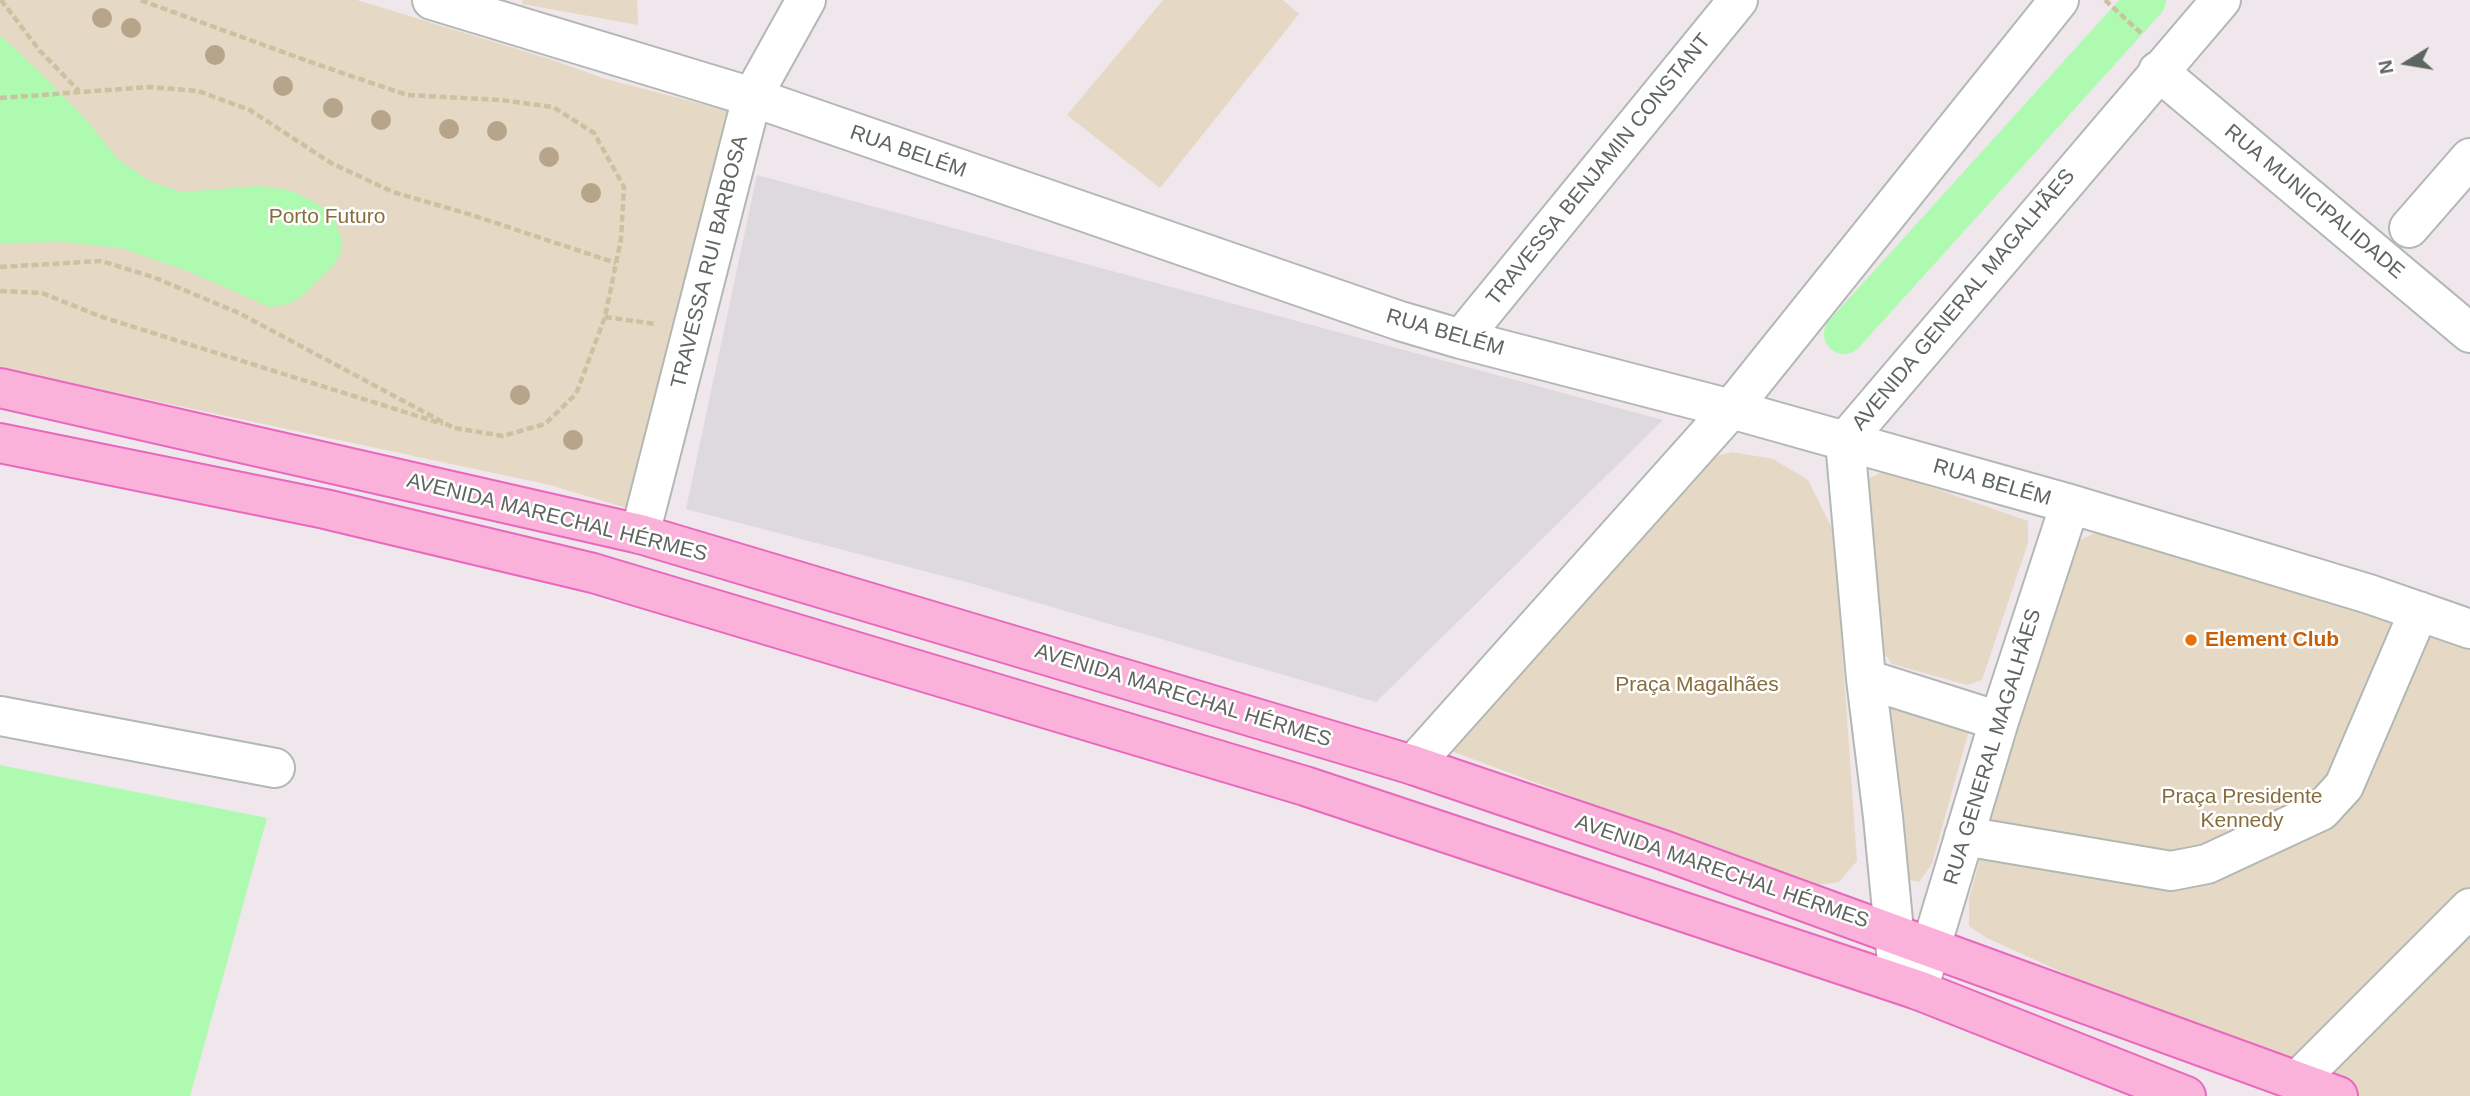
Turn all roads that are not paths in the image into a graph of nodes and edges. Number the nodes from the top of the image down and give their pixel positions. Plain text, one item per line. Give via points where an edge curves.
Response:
1 (432, 0) edge
2 (806, 0) edge
3 (1738, 0) edge
4 (2059, 0) edge
5 (2221, 0) edge
6 (500, 10) edge
7 (2154, 56) junction
8 (752, 97) junction
9 (2470, 158) edge
10 (2409, 228) dead end
11 (2470, 333) edge
12 (1461, 340) junction
13 (0, 388) edge
14 (1731, 409) junction
15 (1844, 441) junction
16 (0, 443) edge
17 (2070, 505) junction
18 (640, 534) junction
19 (2419, 611) junction
20 (2470, 629) edge
21 (1866, 679) junction
22 (0, 716) edge
23 (1999, 720) junction
24 (1413, 765) junction
25 (275, 768) dead end
26 (1964, 836) junction
27 (2470, 908) edge
28 (1895, 933) junction
29 (1932, 946) junction
30 (1909, 986) junction
31 (2298, 1080) junction
32 (2186, 1096) edge
33 (2338, 1096) edge

1 - 6 street, RUA BELÉM
2 - 8 street, TRAVESSA RUI BARBOSA
3 - 12 street, TRAVESSA BENJAMIN CONSTANT
4 - 14 street
5 - 7 street, AVENIDA GENERAL MAGALHÃES
6 - 8 street, RUA BELÉM
7 - 11 street, RUA MUNICIPALIDADE
7 - 15 street, AVENIDA GENERAL MAGALHÃES
8 - 12 street, RUA BELÉM
8 - 18 street, TRAVESSA RUI BARBOSA
9 - 10 street
12 - 14 street, RUA BELÉM
13 - 18 main road, AVENIDA MARECHAL HÉRMES
14 - 15 street, RUA BELÉM
14 - 24 street
15 - 17 street, RUA BELÉM
15 - 21 street, AVENIDA GENERAL MAGALHÃES
16 - 30 main road via 326,509 593,573 1306,786
17 - 19 street, RUA BELÉM
17 - 23 street, RUA GENERAL MAGALHÃES
18 - 24 main road, AVENIDA MARECHAL HÉRMES
19 - 20 street, RUA BELÉM
19 - 26 street via 2344,786 2321,811 2207,864 2171,871
21 - 23 street
21 - 28 street, AVENIDA GENERAL MAGALHÃES
22 - 25 street
23 - 26 street, RUA GENERAL MAGALHÃES
24 - 28 main road, AVENIDA MARECHAL HÉRMES
26 - 29 street, RUA GENERAL MAGALHÃES
27 - 31 street
28 - 29 main road, AVENIDA MARECHAL HÉRMES
28 - 30 street, AVENIDA GENERAL MAGALHÃES
29 - 30 street, RUA GENERAL MAGALHÃES
29 - 31 main road, AVENIDA MARECHAL HÉRMES
30 - 32 main road
31 - 33 main road, AVENIDA MARECHAL HÉRMES

